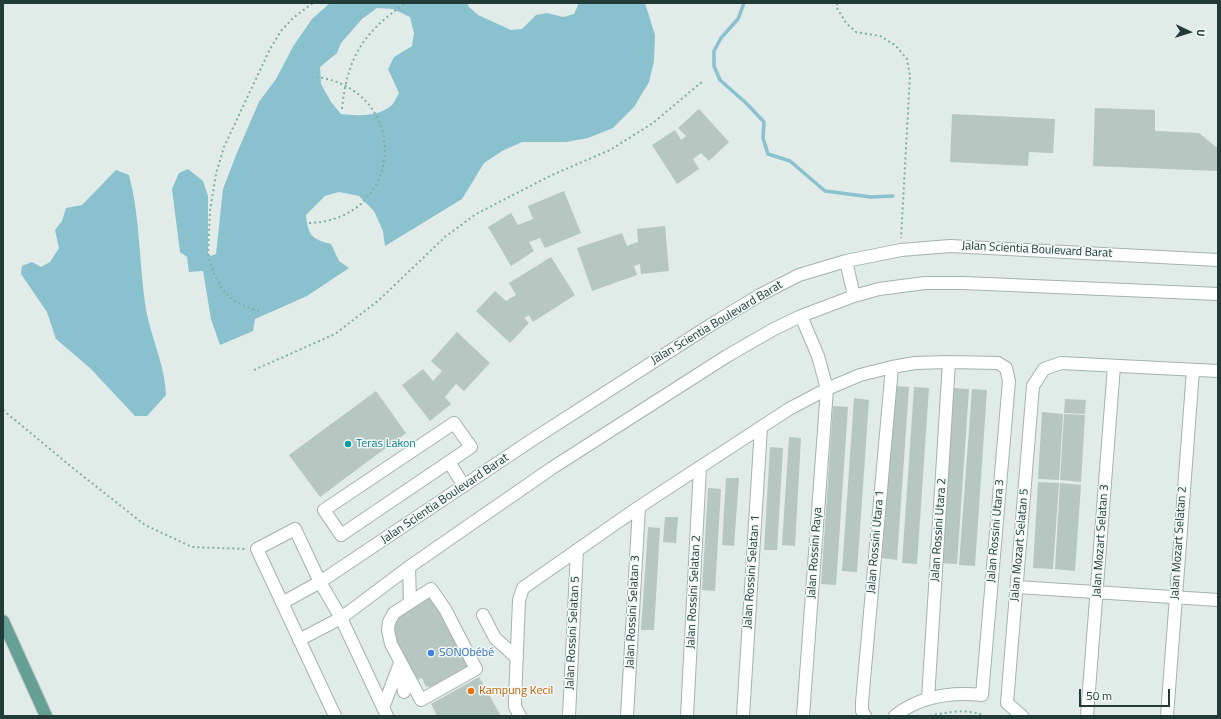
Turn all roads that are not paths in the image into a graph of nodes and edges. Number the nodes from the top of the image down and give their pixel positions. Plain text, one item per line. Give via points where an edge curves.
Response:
1 (1218, 260) edge
2 (846, 261) junction
3 (1218, 294) edge
4 (854, 296) junction
5 (801, 316) junction
6 (949, 362) junction
7 (1114, 366) junction
8 (892, 367) junction
9 (1193, 370) junction
10 (1218, 371) edge
11 (827, 389) junction
12 (762, 427) junction
13 (449, 462) junction
14 (700, 467) junction
15 (464, 486) junction
16 (639, 507) junction
17 (577, 550) junction
18 (409, 567) junction
19 (320, 582) junction
20 (1017, 587) junction
21 (1097, 592) junction
22 (1175, 598) junction
23 (1218, 600) edge
24 (410, 602) junction
25 (282, 603) junction
26 (483, 616) dead end
27 (341, 618) junction
28 (3, 621) edge
29 (299, 640) junction
30 (516, 658) junction
31 (400, 662) junction
32 (404, 692) dead end
33 (928, 699) junction
34 (385, 712) edge
35 (517, 712) edge
36 (46, 716) edge
37 (335, 716) edge
38 (569, 716) edge
39 (627, 716) edge
40 (687, 716) edge
41 (743, 716) edge
42 (803, 716) edge
43 (865, 716) edge
44 (895, 716) edge
45 (1022, 716) edge
46 (1087, 716) edge
47 (1167, 716) edge

1 - 2 street, Jalan Scientia Boulevard Barat via 950,246 901,250
2 - 4 street
2 - 15 street, Jalan Scientia Boulevard Barat via 799,275 760,295
3 - 4 street via 963,282 925,283 879,289
4 - 5 street
5 - 11 street, Jalan Rossini Raya via 818,356
5 - 18 street via 727,356 552,468
6 - 8 street
6 - 33 street, Jalan Rossini Utara 2
6 - 33 street, Jalan Rossini Utara 3 via 998,363 1006,368 1009,381 982,695 949,694
7 - 9 street
7 - 20 street, Jalan Mozart Selatan 5 via 1061,363 1044,369 1033,386
7 - 21 street, Jalan Mozart Selatan 3
8 - 11 street via 860,375
8 - 43 street, Jalan Rossini Utara 1 via 862,702
9 - 10 street
9 - 22 street, Jalan Mozart Selatan 2
11 - 12 street
11 - 42 street, Jalan Rossini Raya
12 - 14 street
12 - 41 street, Jalan Rossini Selatan 1
13 - 13 street via 341,535 324,510 454,423 471,447
13 - 15 street
14 - 16 street
14 - 40 street, Jalan Rossini Selatan 2
15 - 19 street, Jalan Scientia Boulevard Barat
16 - 17 street
16 - 39 street, Jalan Rossini Selatan 3
17 - 30 street via 523,588 519,600
17 - 38 street, Jalan Rossini Selatan 5
18 - 24 street
18 - 27 street
19 - 25 street, Jalan Scientia Boulevard Barat
19 - 25 street via 295,529 257,549
19 - 27 street
20 - 21 street
20 - 45 street, Jalan Mozart Selatan 5 via 1007,703
21 - 22 street
21 - 46 street, Jalan Mozart Selatan 3
22 - 23 street
22 - 47 street, Jalan Mozart Selatan 2
24 - 31 street via 394,613 389,622 391,644
24 - 31 street via 431,589 445,609 476,669 421,700
25 - 29 street
26 - 30 street via 495,638
27 - 29 street
27 - 34 street
28 - 36 main road
29 - 37 street
30 - 35 street
31 - 32 street
31 - 34 street
33 - 44 street via 904,709

